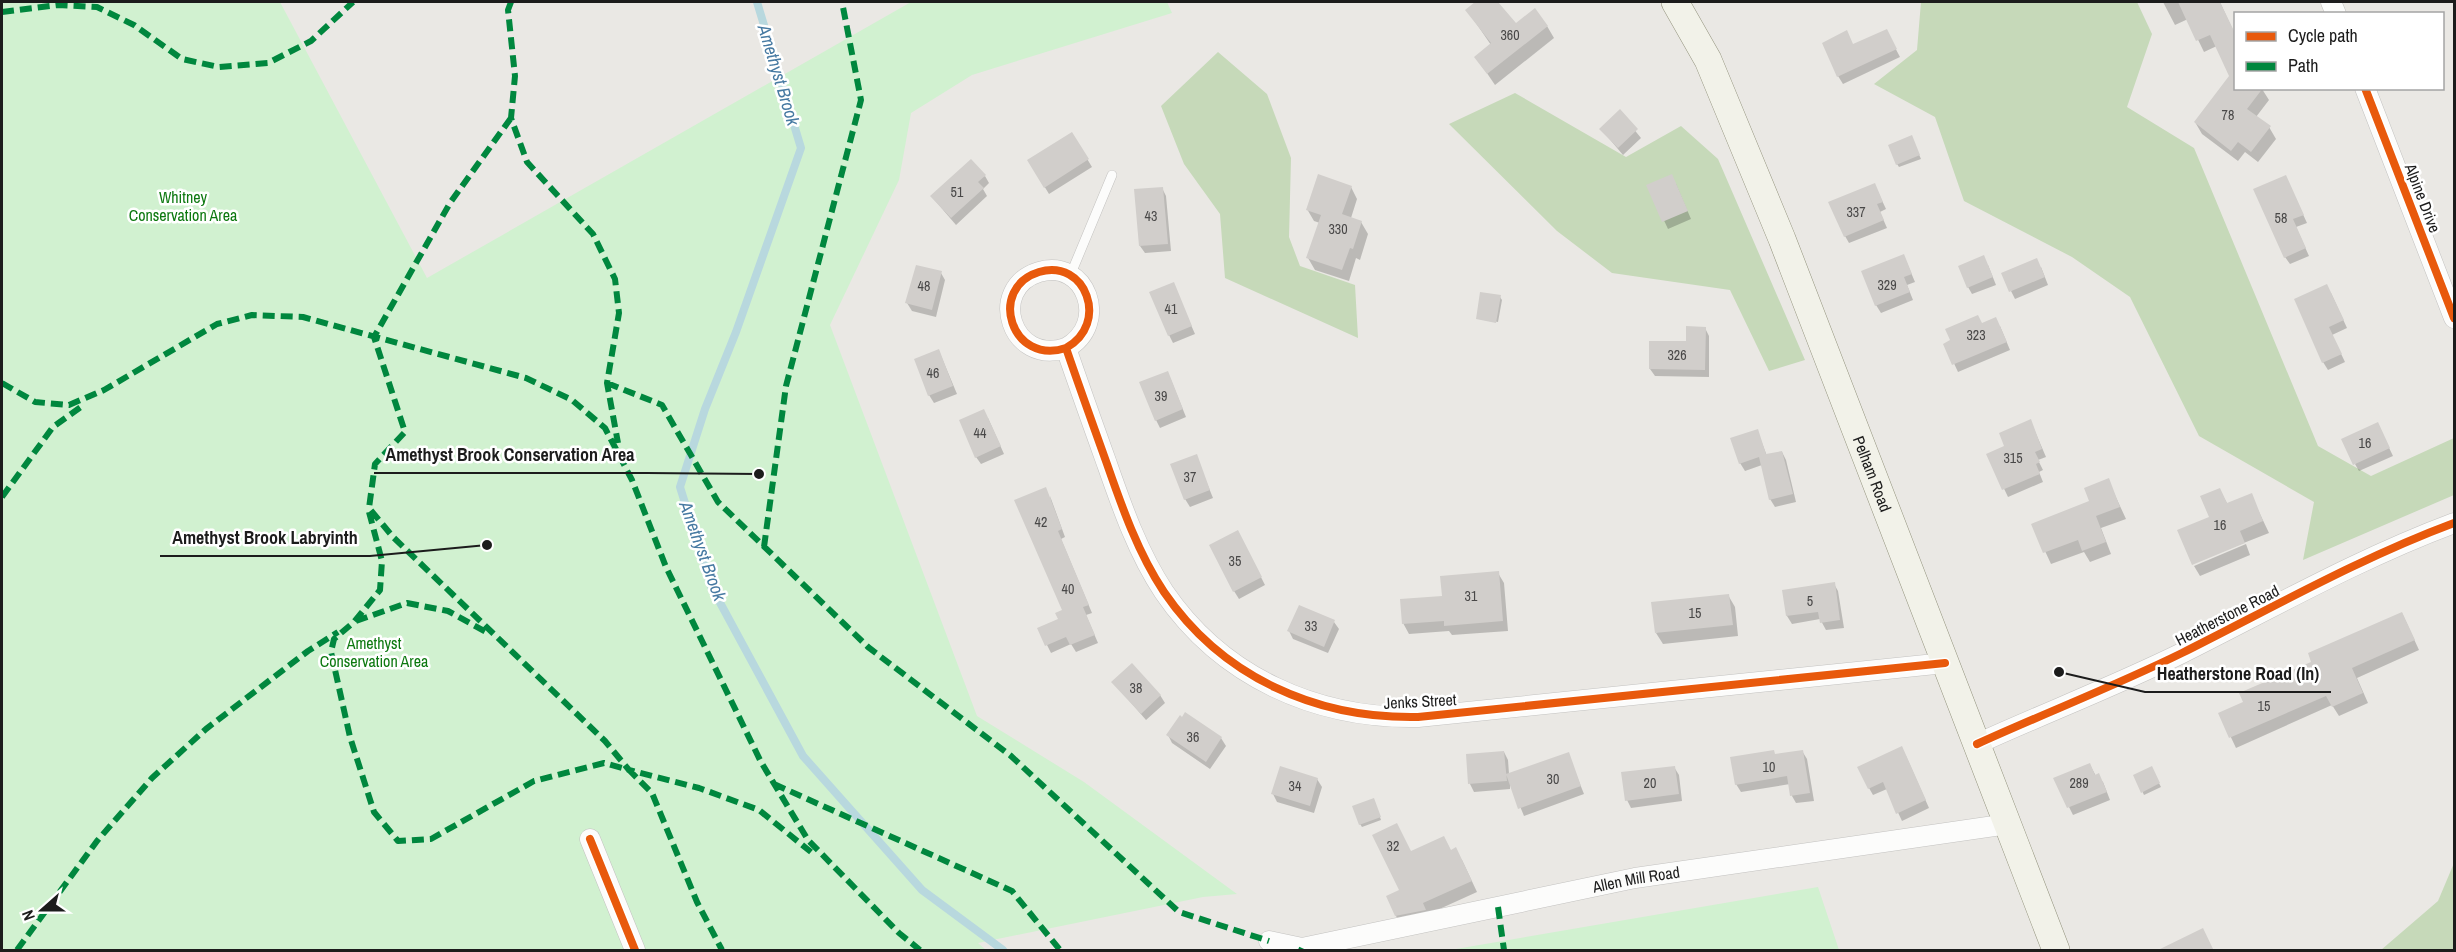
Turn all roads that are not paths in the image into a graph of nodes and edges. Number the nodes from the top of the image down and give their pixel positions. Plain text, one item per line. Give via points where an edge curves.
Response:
1 (1675, 2) edge
2 (2366, 90) edge
3 (1112, 175) dead end
4 (1070, 276) junction
5 (2454, 318) edge
6 (1066, 348) junction
7 (2454, 523) edge
8 (1946, 663) junction
9 (1977, 744) junction
10 (2008, 824) junction
11 (590, 839) dead end
12 (1269, 941) dead end
13 (636, 951) edge
14 (2056, 951) edge

1 - 8 main road, Pelham Road via 1708,60 1758,180
2 - 5 street, Alpine Drive
3 - 4 lane
4 - 6 street via 1086,294 1089,317 1079,339
4 - 6 street via 1047,271 1031,275 1016,291 1010,311 1016,332 1025,342 1045,351
6 - 8 street, Jenks Street via 1124,512 1164,591 1195,630 1228,660 1263,683 1296,698 1370,716 1418,717
7 - 9 street, Heatherstone Road via 2400,544 2141,672
8 - 9 main road, Pelham Road
9 - 10 main road, Pelham Road
10 - 12 street, Allen Mill Road via 1635,878 1302,948
10 - 14 main road, Pelham Road
11 - 13 street

